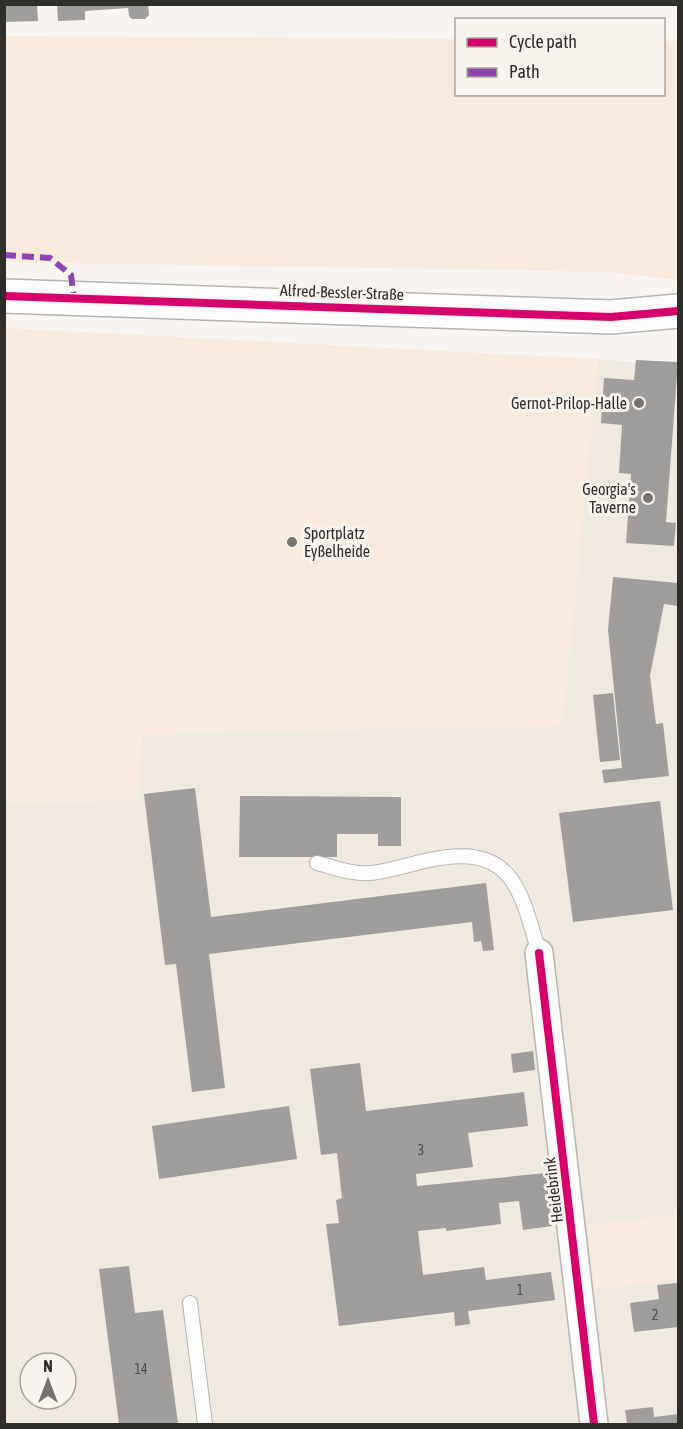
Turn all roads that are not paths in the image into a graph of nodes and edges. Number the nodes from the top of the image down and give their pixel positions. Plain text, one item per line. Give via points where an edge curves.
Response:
1 (4, 296) edge
2 (678, 311) edge
3 (610, 317) junction
4 (678, 334) edge
5 (316, 863) dead end
6 (539, 953) joint
7 (190, 1303) dead end
8 (205, 1425) edge
9 (594, 1425) edge

1 - 3 street, Alfred-Bessler-Straße
2 - 3 street, Alfred-Bessler-Straße
3 - 4 street, Alfred-Bessler-Straße
5 - 6 lane via 369,873 452,856 479,858 506,871 522,894
6 - 9 street, Heidebrink
7 - 8 lane

